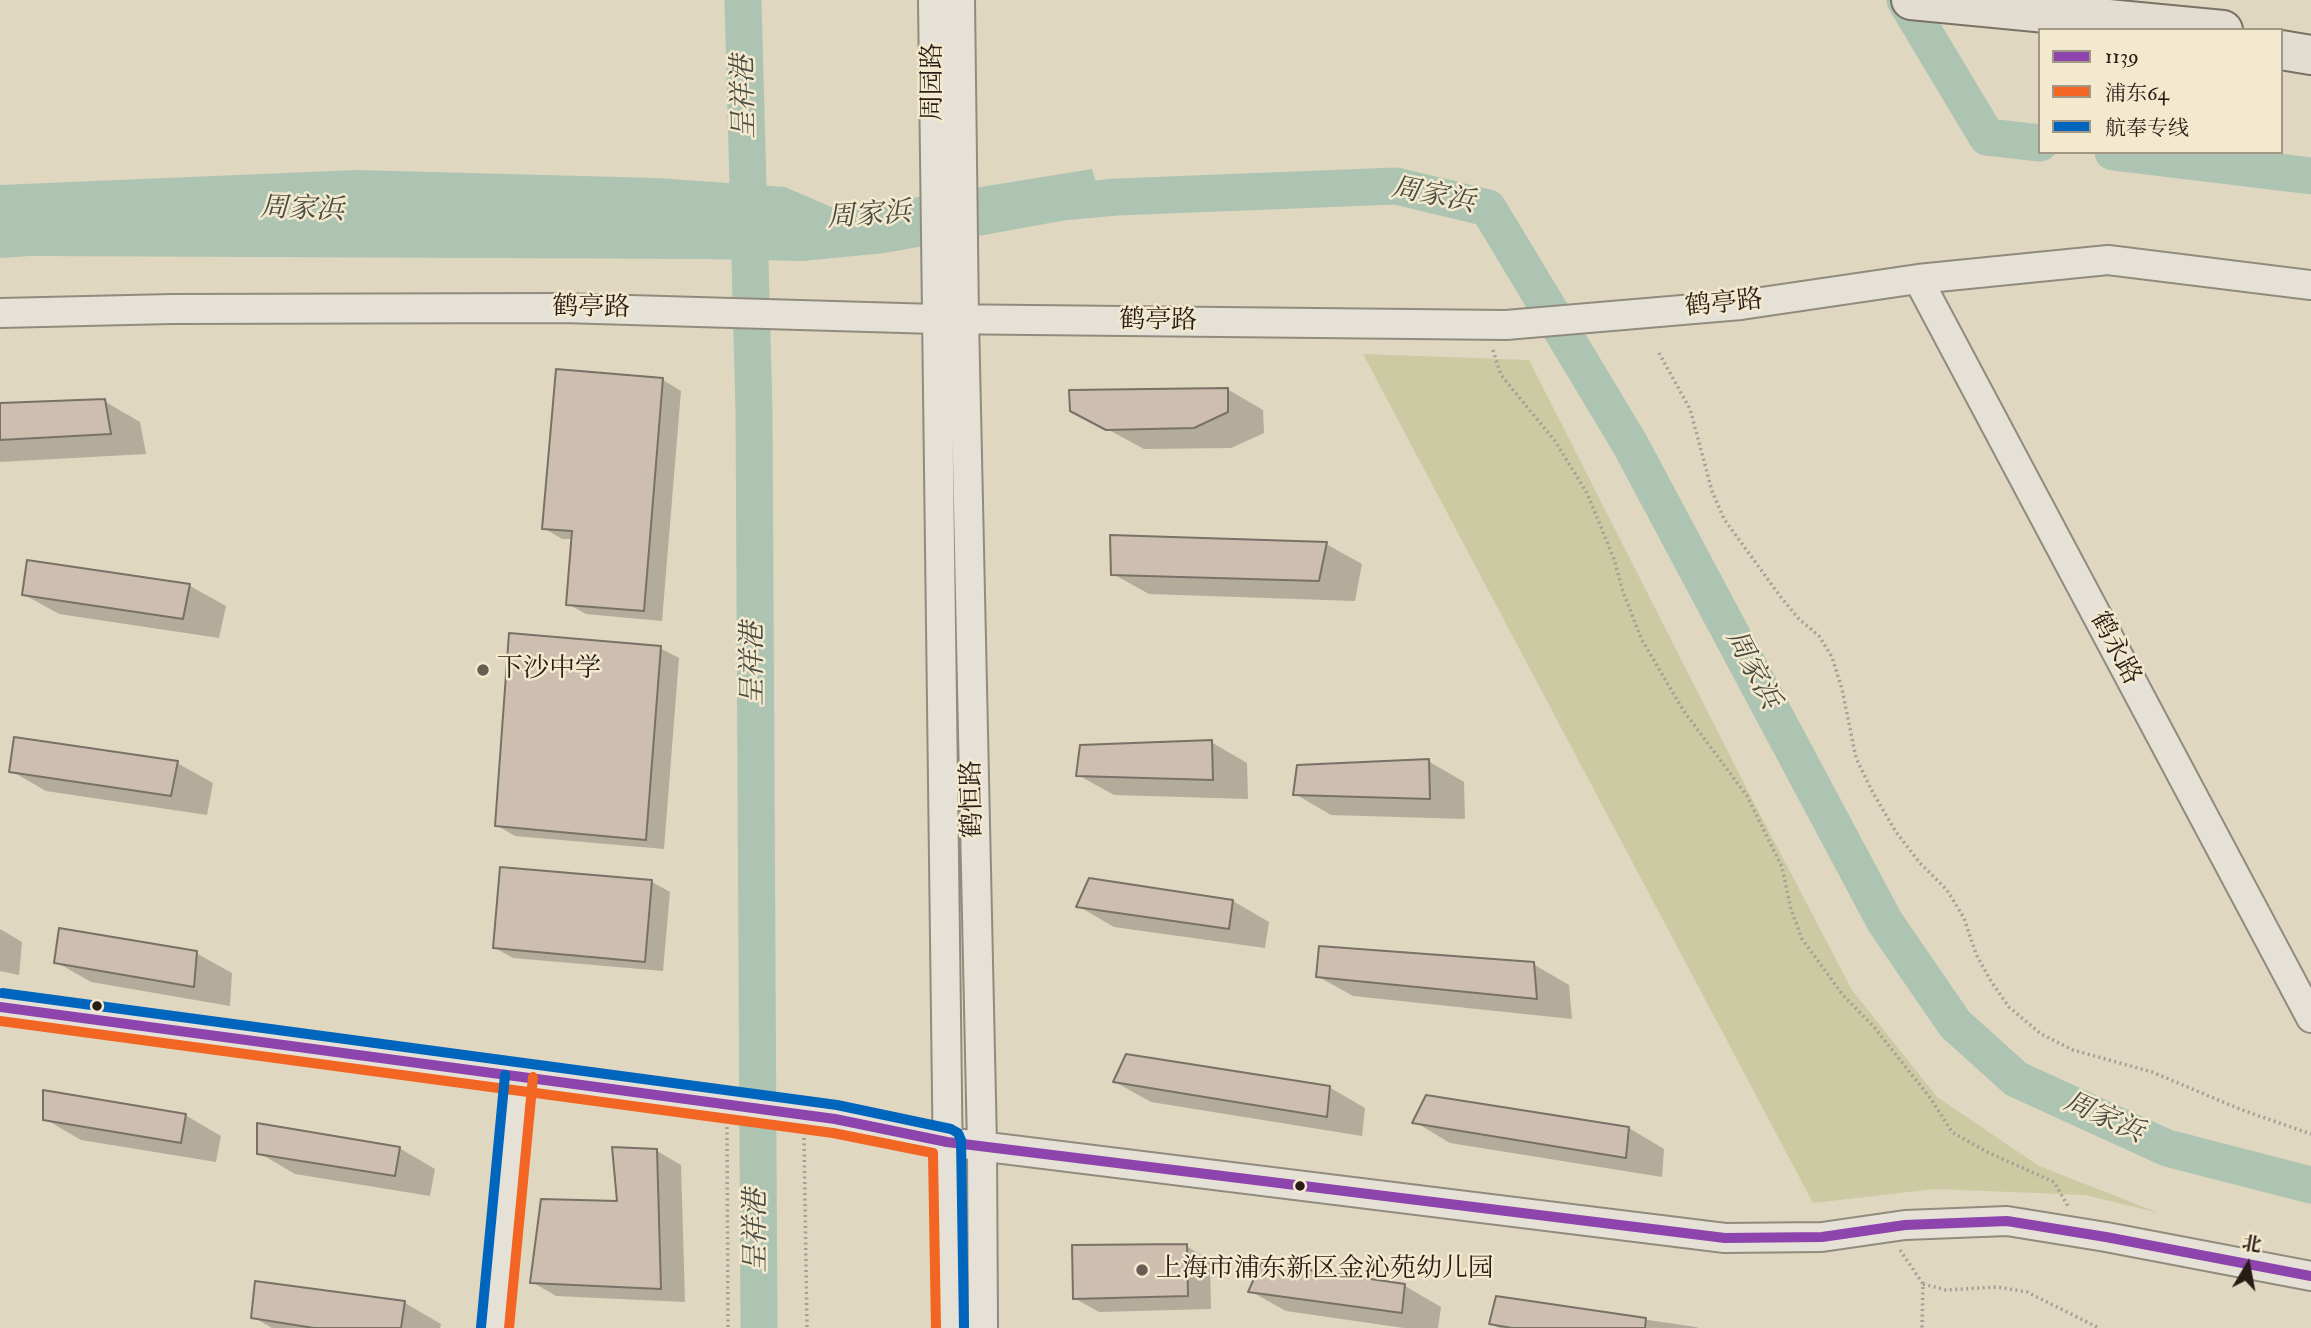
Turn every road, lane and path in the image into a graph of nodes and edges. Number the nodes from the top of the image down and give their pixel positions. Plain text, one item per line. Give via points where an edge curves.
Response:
1 (933, 0) edge
2 (960, 0) edge
3 (1910, 0) edge
4 (2047, 12) junction
5 (2144, 28) edge
6 (2203, 28) edge
7 (2283, 36) edge
8 (2311, 39) edge
9 (2283, 50) edge
10 (2311, 55) edge
11 (951, 271) junction
12 (1918, 279) junction
13 (2311, 285) edge
14 (0, 313) edge
15 (936, 319) junction
16 (964, 319) junction
17 (1495, 325) junction
18 (1660, 353) dead end
19 (0, 1007) edge
20 (2311, 1018) edge
21 (519, 1076) junction
22 (727, 1105) junction
23 (804, 1115) junction
24 (2311, 1134) edge
25 (947, 1142) junction
26 (982, 1145) junction
27 (1886, 1227) junction
28 (2083, 1233) junction
29 (2311, 1276) edge
30 (1923, 1284) junction
31 (495, 1328) edge
32 (729, 1328) edge
33 (807, 1328) edge
34 (950, 1328) edge
35 (983, 1328) edge
36 (1922, 1328) edge
37 (2099, 1328) edge

1 - 11 street, 周园路 via 935,164
2 - 11 street, 周园路 via 962,163
3 - 4 highway
4 - 5 highway
4 - 6 highway
7 - 8 highway
9 - 10 highway
11 - 15 street, 鹤恒路
11 - 16 street, 鹤恒路
12 - 13 street, 鹤亭路 via 2108,260
12 - 17 street, 鹤亭路 via 1741,304
12 - 20 street, 鹤永路
14 - 15 street, 鹤亭路 via 535,308
15 - 16 street, 鹤亭路
15 - 25 street, 鹤恒路
16 - 17 street, 鹤亭路
16 - 26 street, 鹤恒路
17 - 28 path via 1501,375 1555,440 1587,493 1642,640 1683,710 1747,796 1782,867 1802,939 1931,1099 1952,1132 2054,1182
18 - 24 path via 1690,409 1724,519 1832,657 1856,758 1872,791 1896,832 1947,890 1964,918 1981,964 2009,1007 2041,1034 2073,1050 2152,1072
19 - 21 street
21 - 22 street
21 - 31 street
22 - 23 street
22 - 32 path
23 - 25 street
23 - 33 path
25 - 26 street
25 - 34 street, 鹤恒路
26 - 27 street via 1725,1238 1822,1237
26 - 35 street, 鹤恒路
27 - 28 street via 2007,1221
27 - 30 path
28 - 29 street
30 - 36 path
30 - 37 path via 1947,1290 1997,1287 2027,1292

